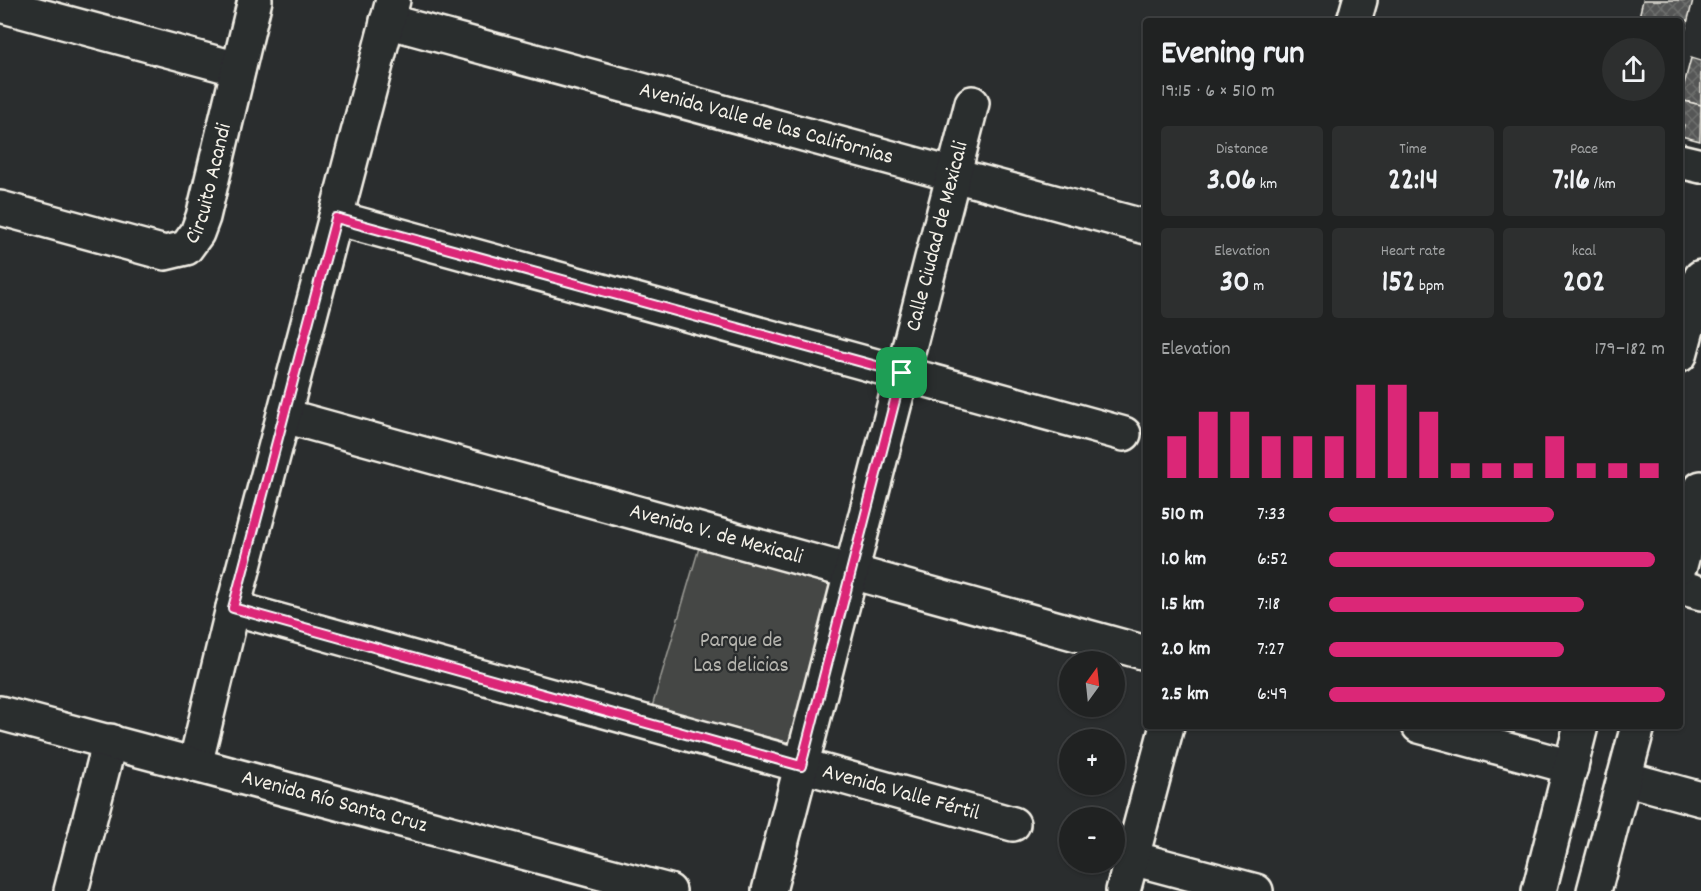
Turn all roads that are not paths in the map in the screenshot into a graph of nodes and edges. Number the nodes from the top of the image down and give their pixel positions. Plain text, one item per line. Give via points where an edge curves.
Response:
1 (255, 0) edge
2 (1360, 0) edge
3 (0, 5) edge
4 (390, 11) edge
5 (1355, 18) edge
6 (238, 69) junction
7 (972, 103) dead end
8 (1683, 162) edge
9 (1701, 166) edge
10 (954, 174) junction
11 (0, 208) edge
12 (336, 218) junction
13 (1143, 225) edge
14 (1701, 278) edge
15 (1683, 344) edge
16 (902, 373) junction
17 (285, 416) junction
18 (1124, 434) dead end
19 (1701, 488) edge
20 (1683, 555) edge
21 (851, 573) junction
22 (1683, 588) edge
23 (1701, 593) edge
24 (233, 608) junction
25 (1143, 652) edge
26 (0, 713) edge
27 (1166, 729) edge
28 (1430, 729) edge
29 (1580, 729) edge
30 (1637, 729) edge
31 (110, 741) junction
32 (195, 765) junction
33 (801, 766) junction
34 (1571, 767) junction
35 (1624, 778) junction
36 (1701, 799) edge
37 (1012, 824) dead end
38 (1132, 858) junction
39 (71, 891) edge
40 (669, 891) edge
41 (769, 891) edge
42 (1123, 891) edge
43 (1256, 891) edge
44 (1539, 891) edge
45 (1594, 891) edge

1 - 6 street, Circuito Acandi
2 - 5 street
3 - 6 street
4 - 10 street, Avenida Valle de las Californias
4 - 12 street
6 - 11 street, Circuito Acandi via 203,217 186,248 165,253 138,248
7 - 10 street, Calle Ciudad de Mexicali
8 - 9 street
10 - 13 street, Avenida Valle de las Californias
10 - 16 street, Calle Ciudad de Mexicali
12 - 16 street
12 - 17 street
14 - 15 street
16 - 18 street
16 - 21 street, Calle Ciudad de Mexicali
17 - 21 street, Avenida V. de Mexicali
17 - 24 street
19 - 20 street
21 - 25 street, Avenida V. de Mexicali
21 - 33 street, Calle Ciudad de Mexicali
22 - 23 street
24 - 32 street
24 - 33 street, Avenida Valle Fértil
26 - 31 street, Avenida Río Santa Cruz
27 - 38 street
28 - 34 street
29 - 34 street
30 - 35 street
31 - 32 street, Avenida Río Santa Cruz
31 - 39 street
32 - 40 street, Avenida Río Santa Cruz
33 - 37 street, Avenida Valle Fértil
33 - 41 street, Calle Ciudad de Mexicali
34 - 44 street
35 - 36 street
35 - 45 street
38 - 42 street
38 - 43 street

